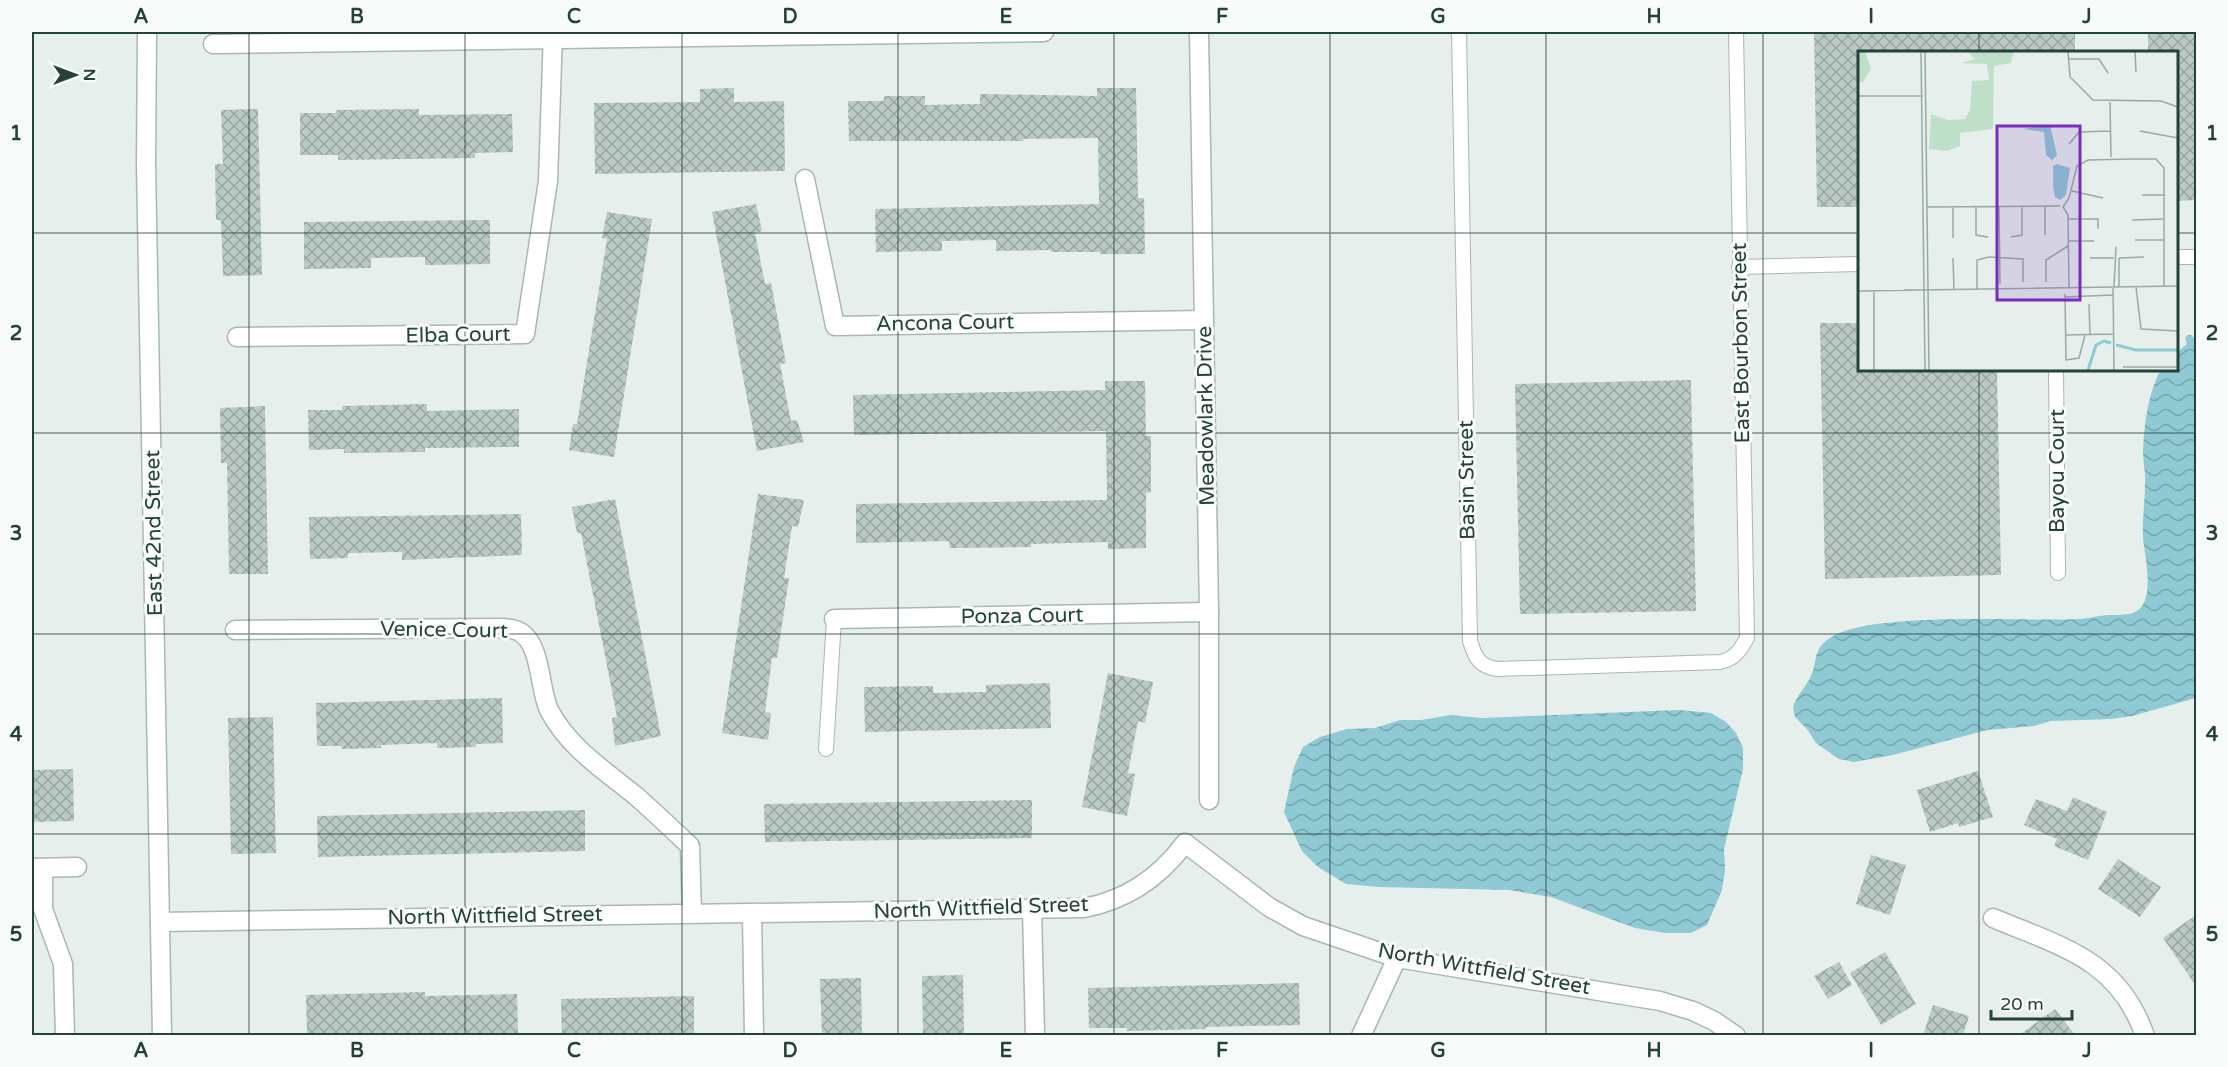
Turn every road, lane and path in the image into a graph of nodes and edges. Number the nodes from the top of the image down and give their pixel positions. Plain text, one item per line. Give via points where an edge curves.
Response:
1 (147, 32) edge
2 (1044, 32) edge
3 (1199, 32) edge
4 (1459, 32) edge
5 (1736, 32) edge
6 (553, 35) edge
7 (213, 44) dead end
8 (805, 179) dead end
9 (2177, 257) edge
10 (2196, 257) edge
11 (1858, 264) edge
12 (1739, 267) junction
13 (1204, 320) junction
14 (237, 337) dead end
15 (2056, 370) edge
16 (2058, 573) dead end
17 (1209, 612) junction
18 (834, 619) joint
19 (235, 630) dead end
20 (1739, 653) joint
21 (826, 749) dead end
22 (1209, 800) dead end
23 (77, 867) dead end
24 (37, 868) edge
25 (1032, 909) junction
26 (692, 913) junction
27 (752, 913) junction
28 (1992, 918) dead end
29 (160, 922) junction
30 (1397, 958) junction
31 (65, 1035) edge
32 (162, 1035) edge
33 (754, 1035) edge
34 (1035, 1035) edge
35 (1361, 1035) edge
36 (1736, 1035) edge
37 (2145, 1035) edge

1 - 29 street, East 42nd Street
2 - 6 street
3 - 13 street, Meadowlark Drive
4 - 20 lane, Basin Street via 1470,629 1474,655 1484,665 1498,669 1720,662
5 - 12 lane, East Bourbon Street
6 - 7 street
6 - 14 street, Elba Court via 548,181 525,334
8 - 13 street, Ancona Court via 835,326
9 - 10 lane
11 - 12 lane
12 - 20 lane, East Bourbon Street via 1747,638
13 - 17 street, Meadowlark Drive
15 - 16 lane, Bayou Court
17 - 18 street, Ponza Court
17 - 22 street, Meadowlark Drive
18 - 21 lane
19 - 26 street, Venice Court via 504,628 519,632 531,646 548,708 566,736 585,757 636,796 690,846
23 - 24 street
24 - 31 street via 43,909 63,964
25 - 27 street, North Wittfield Street
25 - 30 street, North Wittfield Street via 1084,908 1118,898 1157,874 1185,843 1269,907 1303,926
25 - 34 street
26 - 27 street, North Wittfield Street
26 - 29 street, North Wittfield Street
27 - 33 street
28 - 37 street via 2060,945 2092,963 2128,999
29 - 32 street, East 42nd Street
30 - 35 street
30 - 36 street, North Wittfield Street via 1660,1001 1694,1011

